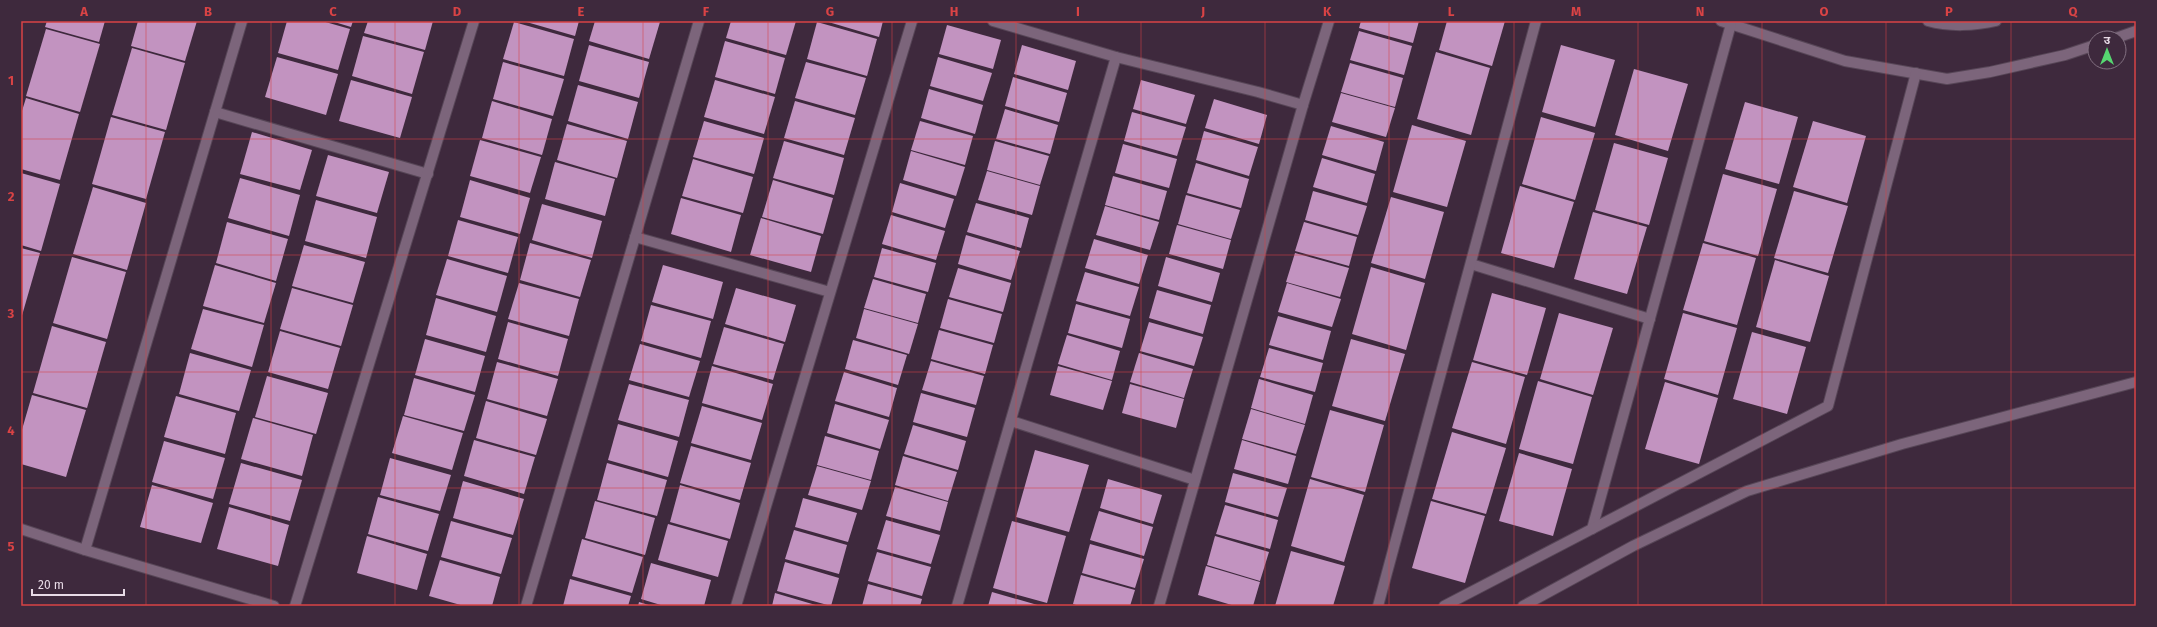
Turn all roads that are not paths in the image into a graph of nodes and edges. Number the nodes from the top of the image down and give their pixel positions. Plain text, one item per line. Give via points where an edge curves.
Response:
1 (242, 21) edge
2 (474, 21) edge
3 (699, 21) edge
4 (912, 21) edge
5 (993, 21) edge
6 (1330, 21) edge
7 (1536, 21) edge
8 (1721, 21) edge
9 (1928, 21) edge
10 (1996, 21) edge
11 (1731, 24) junction
12 (2087, 48) edge
13 (1116, 57) junction
14 (1916, 73) junction
15 (1303, 105) junction
16 (215, 112) junction
17 (428, 174) junction
18 (635, 237) junction
19 (1471, 264) junction
20 (830, 292) junction
21 (1650, 319) junction
22 (2136, 382) edge
23 (1010, 421) junction
24 (1195, 480) junction
25 (21, 529) edge
26 (1592, 529) junction
27 (85, 550) junction
28 (274, 606) edge
29 (295, 606) edge
30 (526, 606) edge
31 (736, 606) edge
32 (957, 606) edge
33 (1159, 606) edge
34 (1378, 606) edge
35 (1444, 606) edge
36 (1523, 606) edge

1 - 16 street
2 - 17 street
3 - 18 street
4 - 20 street
5 - 13 street
6 - 15 street
7 - 19 street
8 - 11 street
9 - 10 street via 1941,24 1985,24
11 - 14 street via 1845,61
11 - 21 street
12 - 14 street via 2065,55 1947,79
13 - 15 street
13 - 23 street
14 - 26 street via 1828,406
15 - 24 street
16 - 17 street
16 - 27 street
17 - 29 street
18 - 20 street
18 - 30 street
19 - 21 street
19 - 34 street
20 - 31 street
21 - 26 street
22 - 36 street via 1902,444 1747,492 1633,546
23 - 24 street
23 - 32 street
24 - 33 street
25 - 27 street
26 - 35 street
27 - 28 street

